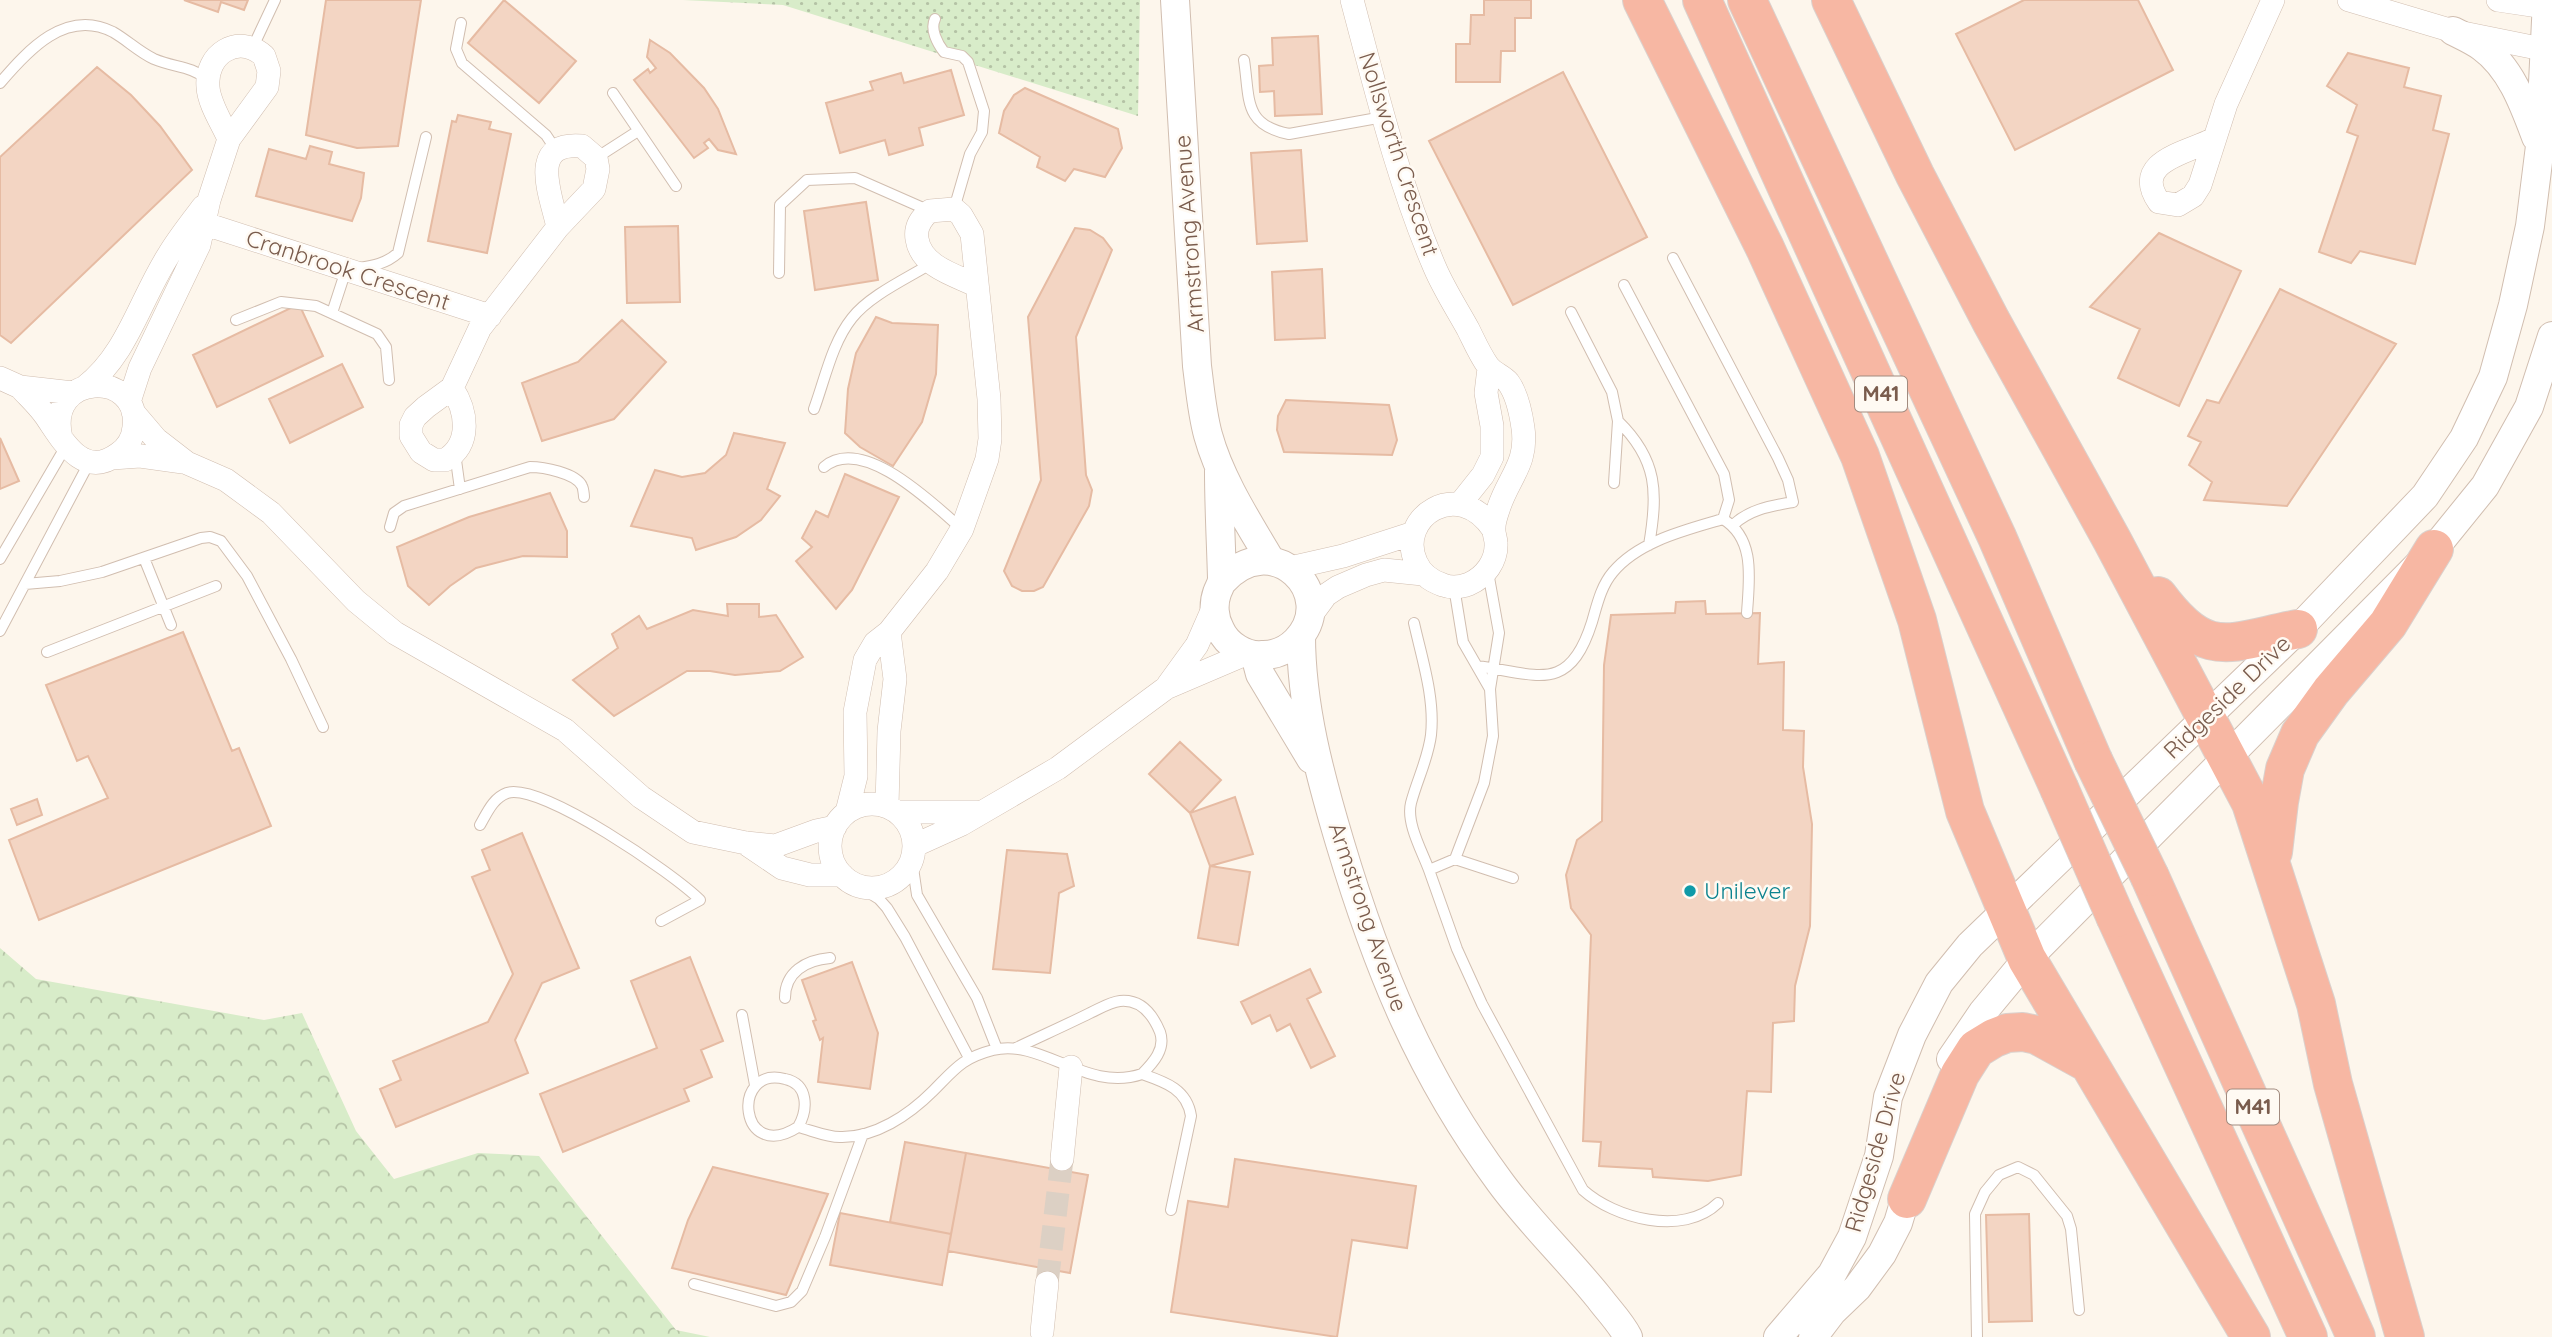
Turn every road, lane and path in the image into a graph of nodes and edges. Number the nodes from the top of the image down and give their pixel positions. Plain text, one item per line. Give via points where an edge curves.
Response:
1 (275, 0) edge
2 (1175, 0) edge
3 (1352, 0) edge
4 (1642, 0) edge
5 (1702, 0) edge
6 (1747, 0) edge
7 (1830, 0) edge
8 (1851, 0) edge
9 (2273, 0) edge
10 (2349, 0) edge
11 (2498, 0) edge
12 (2549, 5) edge
13 (2408, 9) edge
14 (935, 19) dead end
15 (461, 23) dead end
16 (2453, 31) junction
17 (252, 49) junction
18 (2549, 50) edge
19 (1244, 60) dead end
20 (209, 80) junction
21 (0, 83) edge
22 (613, 93) dead end
23 (1383, 117) junction
24 (638, 131) junction
25 (426, 136) dead end
26 (229, 139) junction
27 (2212, 140) dead end
28 (2540, 146) junction
29 (556, 150) junction
30 (596, 158) junction
31 (1914, 175) junction
32 (676, 186) dead end
33 (954, 209) junction
34 (930, 211) junction
35 (199, 222) junction
36 (558, 227) junction
37 (1674, 258) dead end
38 (933, 263) junction
39 (346, 270) junction
40 (779, 273) dead end
41 (976, 285) junction
42 (1624, 285) dead end
43 (1570, 312) dead end
44 (332, 313) junction
45 (490, 316) junction
46 (236, 320) dead end
47 (2552, 337) edge
48 (1489, 368) junction
49 (389, 380) dead end
50 (10, 382) edge
51 (452, 388) junction
52 (79, 390) junction
53 (131, 407) junction
54 (814, 408) dead end
55 (1618, 421) junction
56 (63, 442) junction
57 (455, 453) junction
58 (101, 460) junction
59 (187, 463) junction
60 (1219, 465) junction
61 (824, 467) dead end
62 (1614, 483) dead end
63 (460, 489) junction
64 (584, 497) dead end
65 (1460, 504) junction
66 (1728, 522) junction
67 (390, 527) dead end
68 (962, 529) junction
69 (1493, 529) junction
70 (1414, 533) junction
71 (2112, 540) junction
72 (1649, 545) junction
73 (2434, 549) junction
74 (144, 558) junction
75 (0, 559) edge
76 (1281, 564) junction
77 (1488, 571) junction
78 (1423, 574) junction
79 (25, 583) junction
80 (216, 586) dead end
81 (1454, 587) junction
82 (1218, 593) junction
83 (164, 607) junction
84 (1747, 613) dead end
85 (1414, 623) dead end
86 (171, 625) dead end
87 (1305, 627) junction
88 (2298, 629) junction
89 (0, 631) edge
90 (889, 632) junction
91 (47, 652) dead end
92 (1251, 654) junction
93 (1477, 666) junction
94 (1493, 668) junction
95 (1167, 688) junction
96 (1490, 689) junction
97 (2206, 716) junction
98 (323, 727) dead end
99 (2228, 758) junction
100 (1318, 770) junction
101 (892, 809) junction
102 (983, 812) junction
103 (841, 820) junction
104 (480, 825) dead end
105 (746, 843) junction
106 (913, 855) junction
107 (1455, 859) junction
108 (2272, 866) junction
109 (1429, 870) junction
110 (1513, 878) dead end
111 (849, 880) junction
112 (2005, 911) junction
113 (661, 921) dead end
114 (830, 958) dead end
115 (2027, 960) junction
116 (785, 998) dead end
117 (742, 1015) dead end
118 (1016, 1048) junction
119 (997, 1049) junction
120 (968, 1056) junction
121 (2090, 1064) junction
122 (1071, 1067) junction
123 (1142, 1074) junction
124 (755, 1085) junction
125 (798, 1127) junction
126 (863, 1134) junction
127 (1062, 1159) tunnel mouth
128 (1907, 1199) junction
129 (1718, 1203) dead end
130 (1171, 1210) dead end
131 (1047, 1283) tunnel mouth
132 (694, 1284) dead end
133 (2079, 1310) dead end
134 (1042, 1332) dead end
135 (1628, 1335) edge
136 (1778, 1335) edge
137 (1813, 1337) edge
138 (1977, 1337) edge
139 (2252, 1337) edge
140 (2308, 1337) edge
141 (2356, 1337) edge
142 (2405, 1337) edge

1 - 17 lane
2 - 60 street, Armstrong Avenue via 1197,366 1203,415
3 - 23 street, Nollsworth Crescent
4 - 112 highway via 1765,248 1860,456 1917,621 1965,811
5 - 140 highway, M41, bridge
6 - 141 highway, M41, bridge via 1997,537 2093,760
7 - 31 highway
8 - 31 highway
9 - 27 street
10 - 13 street
11 - 12 street
12 - 18 street, Ridgeside Drive
13 - 16 street
14 - 33 lane via 934,33 944,52 968,62 985,111
15 - 29 lane via 456,49 462,63 546,135
16 - 18 street
16 - 28 street via 2484,48 2505,70
17 - 20 street via 225,49
17 - 26 street via 264,56 269,80
18 - 28 street, Ridgeside Drive
19 - 23 lane via 1254,116 1273,131 1289,134
20 - 21 lane via 187,67 153,58 100,26 82,25 28,50
20 - 26 street via 210,94
22 - 24 lane
23 - 48 street, Nollsworth Crescent via 1435,269
24 - 30 lane
24 - 32 lane
25 - 39 lane via 398,253 377,265
26 - 35 street
28 - 88 street, Ridgeside Drive via 2530,226 2513,305 2493,377 2464,438 2425,496
29 - 30 street via 582,146
29 - 36 street via 546,165 546,175
30 - 36 street via 594,189
31 - 71 highway
33 - 34 street
33 - 41 street via 972,234
34 - 38 street via 916,234 921,252
34 - 40 lane via 855,178 807,180 780,205
35 - 39 street, Cranbrook Crescent
35 - 52 street via 167,256 114,357 98,377
35 - 53 street via 200,245 140,368
36 - 45 street
37 - 66 lane via 1778,458 1793,502
38 - 41 street
38 - 54 lane via 876,297 852,318
39 - 44 lane
39 - 45 street, Cranbrook Crescent
41 - 68 street via 990,439
42 - 66 lane via 1724,474
43 - 55 lane via 1612,391
44 - 46 lane via 281,302
44 - 49 lane via 382,339
45 - 51 street
47 - 73 street, Ridgeside Drive via 2529,407 2485,486
48 - 65 street via 1486,393 1492,457
48 - 69 street, Nollsworth Crescent via 1509,383 1523,430 1521,461
50 - 52 street
50 - 56 street via 40,408
51 - 57 street via 460,400 464,424
51 - 57 street via 415,417 411,429 414,443 428,458 445,460
52 - 53 street via 95,385 114,389
52 - 56 street via 60,413
53 - 58 street via 134,434 122,452
53 - 59 street via 156,439
55 - 62 lane
55 - 72 lane via 1646,456 1653,482 1655,511
56 - 58 street via 79,457
56 - 75 lane
57 - 63 lane
58 - 59 street via 140,456
58 - 79 lane
59 - 105 street via 226,480 271,513 356,601 395,633 565,730 641,797 693,832
60 - 76 street, Armstrong Avenue
60 - 82 street, Armstrong Avenue
61 - 68 lane via 848,458 867,461 906,482
63 - 64 lane via 537,467 577,479
63 - 67 lane via 399,509
65 - 69 street via 1474,508
65 - 70 street via 1431,510
66 - 72 lane
66 - 84 lane via 1746,550 1750,569
68 - 90 street via 937,571
69 - 77 street via 1496,543
70 - 76 street via 1343,556
70 - 78 street via 1415,562
71 - 88 highway via 2174,617 2202,640 2228,644
71 - 97 highway
72 - 94 lane via 1614,570 1582,650 1568,668 1528,675
73 - 99 street, Ridgeside Drive
73 - 108 highway via 2388,624 2300,734 2281,791
74 - 79 lane via 60,581
74 - 83 lane
74 - 98 lane via 201,538 221,541 247,576
76 - 82 street via 1257,560 1243,564 1231,571
76 - 87 street via 1300,578 1307,590 1310,604
77 - 81 street via 1477,581
77 - 94 lane via 1499,633
78 - 81 street via 1435,583
78 - 87 street via 1384,570 1338,587 1326,595
79 - 89 lane
80 - 83 lane
81 - 93 lane via 1463,642
82 - 92 street via 1215,617 1227,640
82 - 95 street via 1197,645
83 - 86 lane
83 - 91 lane
85 - 109 lane via 1432,712 1425,765 1410,805
87 - 92 street via 1291,646 1278,653
87 - 100 street, Armstrong Avenue via 1301,656
88 - 97 street, Ridgeside Drive
90 - 101 street via 895,679 889,731
90 - 103 street via 865,660 859,683 855,712 858,762
92 - 95 street
92 - 100 street, Armstrong Avenue
93 - 94 lane
93 - 96 lane
94 - 96 lane
95 - 102 street via 1058,768
96 - 107 lane via 1490,759
97 - 99 highway
97 - 112 street, Ridgeside Drive
99 - 108 highway via 2251,803
99 - 115 street, Ridgeside Drive
100 - 135 street, Armstrong Avenue via 1359,906 1386,981 1422,1059 1501,1183
101 - 102 street
101 - 103 street via 860,806
101 - 106 street via 907,822 913,835
102 - 106 street via 920,843
103 - 105 street via 775,846
103 - 111 street via 831,852 835,865
104 - 113 lane via 492,805 510,792 526,793 575,815 653,862 701,900
105 - 111 street via 782,868
106 - 111 street via 902,875 888,885 872,888
106 - 119 lane via 917,895 977,998
107 - 109 lane
107 - 110 lane
108 - 142 highway via 2316,1004 2333,1084
109 - 129 lane via 1482,1004 1583,1190 1597,1203 1663,1222 1701,1215
111 - 120 lane via 887,908
112 - 115 highway
112 - 136 street, Ridgeside Drive via 1970,944 1939,983 1917,1024 1888,1097 1879,1156 1853,1237 1832,1274
114 - 116 lane via 797,970 785,987
115 - 121 highway
115 - 128 street, Ridgeside Drive via 1952,1058 1925,1124
117 - 124 lane
118 - 119 lane
118 - 122 lane
118 - 123 lane via 1104,1007 1131,1002 1149,1011 1161,1037 1157,1056
119 - 120 lane
120 - 126 lane via 919,1105
121 - 128 highway via 2024,1032 2007,1033 1976,1049 1959,1074
121 - 139 highway
122 - 123 lane via 1102,1078
122 - 127 street
123 - 130 lane via 1178,1090 1189,1104 1191,1116
124 - 125 lane via 770,1077 787,1079 799,1087 805,1114
124 - 125 lane via 747,1099 747,1115 755,1128 769,1136 785,1135
125 - 126 lane via 838,1137
126 - 132 lane via 811,1270 791,1302 776,1306
128 - 137 street, Ridgeside Drive via 1882,1254
131 - 134 street
133 - 138 lane via 2067,1216 2034,1175 2018,1167 1999,1175 1975,1214

